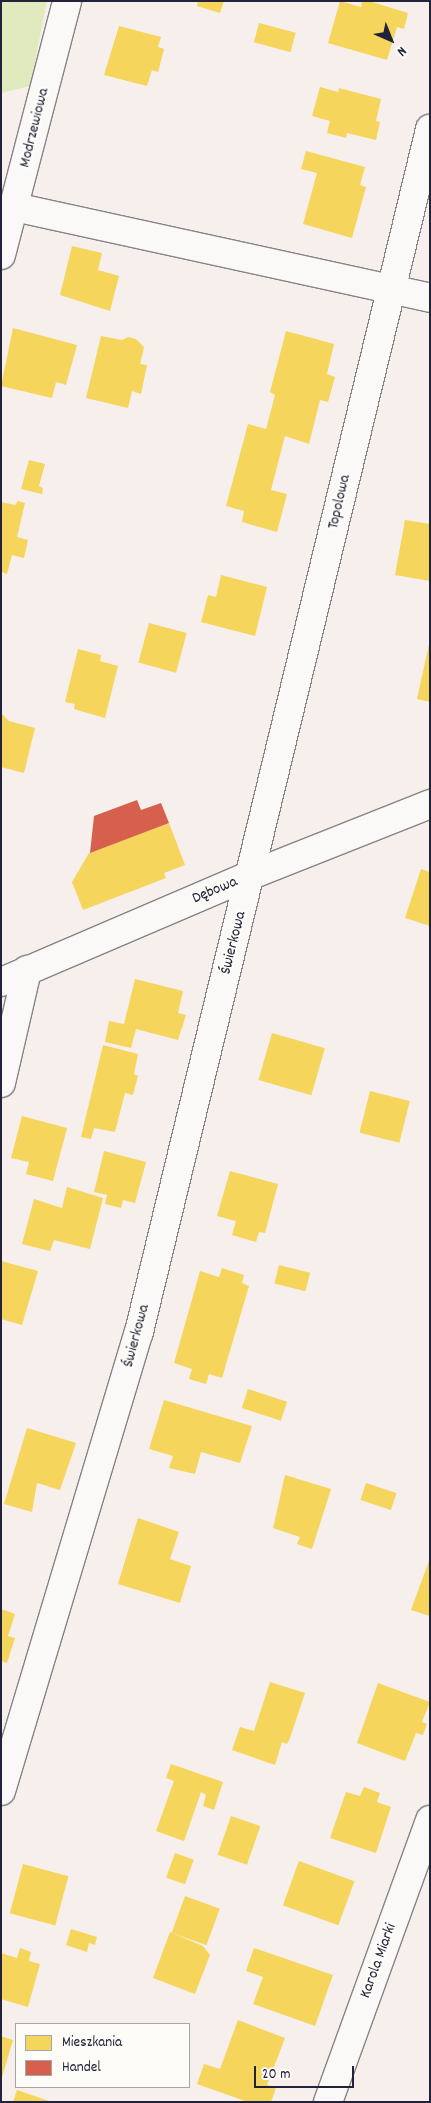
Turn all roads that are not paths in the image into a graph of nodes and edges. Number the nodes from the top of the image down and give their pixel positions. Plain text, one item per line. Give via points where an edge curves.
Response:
1 (67, 1) edge
2 (430, 129) edge
3 (14, 207) junction
4 (1, 255) edge
5 (390, 290) junction
6 (430, 298) edge
7 (430, 804) edge
8 (251, 875) junction
9 (27, 970) junction
10 (1, 982) edge
11 (1, 1082) edge
12 (1, 1791) edge
13 (430, 1820) edge
14 (328, 2102) edge

1 - 3 street, Modrzewiowa
2 - 5 street, Topolowa
3 - 4 street, Modrzewiowa
3 - 5 street
5 - 6 street
5 - 8 street, Topolowa
7 - 8 street, Dębowa
8 - 9 street, Dębowa
8 - 12 street, Świerkowa via 139,1332
9 - 10 street, Dębowa
9 - 11 street
13 - 14 street, Karola Miarki

